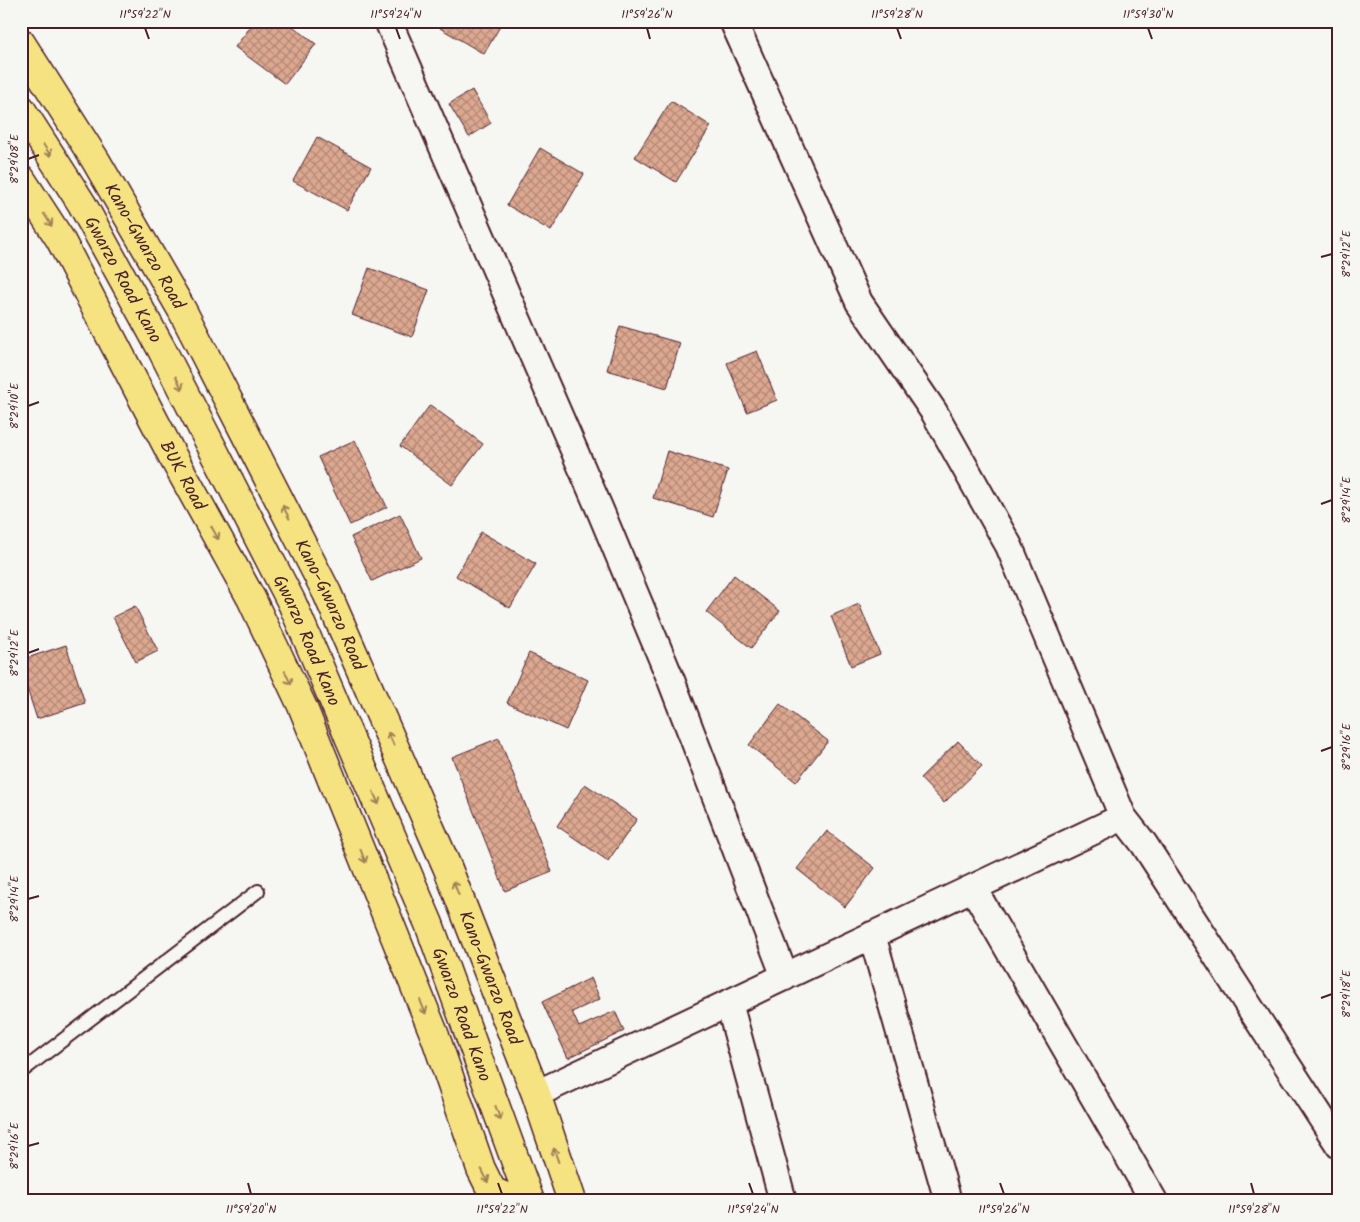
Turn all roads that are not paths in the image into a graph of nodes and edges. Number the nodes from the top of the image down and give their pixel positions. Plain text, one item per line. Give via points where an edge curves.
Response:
1 (388, 21) edge
2 (733, 21) edge
3 (21, 43) edge
4 (21, 109) edge
5 (21, 179) edge
6 (162, 348) junction
7 (128, 368) junction
8 (354, 745) junction
9 (333, 778) junction
10 (1123, 817) junction
11 (973, 888) junction
12 (258, 891) dead end
13 (872, 935) junction
14 (785, 977) junction
15 (729, 1003) junction
16 (21, 1072) edge
17 (536, 1094) junction
18 (1339, 1145) edge
19 (515, 1201) edge
20 (530, 1201) edge
21 (572, 1201) edge
22 (783, 1201) edge
23 (948, 1201) edge
24 (1154, 1201) edge

1 - 14 street via 656,644
2 - 10 street via 859,302 934,412 1009,546
17 -> 3 main road, Kano-Gwarzo Road via 448,869 327,593 182,310 96,161
4 -> 6 main road, Gwarzo Road Kano via 82,204
5 -> 7 main road, BUK Road via 60,239
6 - 7 main road
6 -> 8 main road, Gwarzo Road Kano via 292,603
7 -> 9 main road, BUK Road via 251,598
8 - 9 main road
8 -> 20 main road, Gwarzo Road Kano via 429,924
9 -> 19 main road, BUK Road via 435,1036 481,1168 492,1191
10 - 11 street
10 - 18 street
11 - 13 street
11 - 24 street
12 - 16 lane
13 - 14 street
13 - 23 street
14 - 15 street
15 - 17 street
15 - 22 street
21 -> 17 main road, Kano-Gwarzo Road

